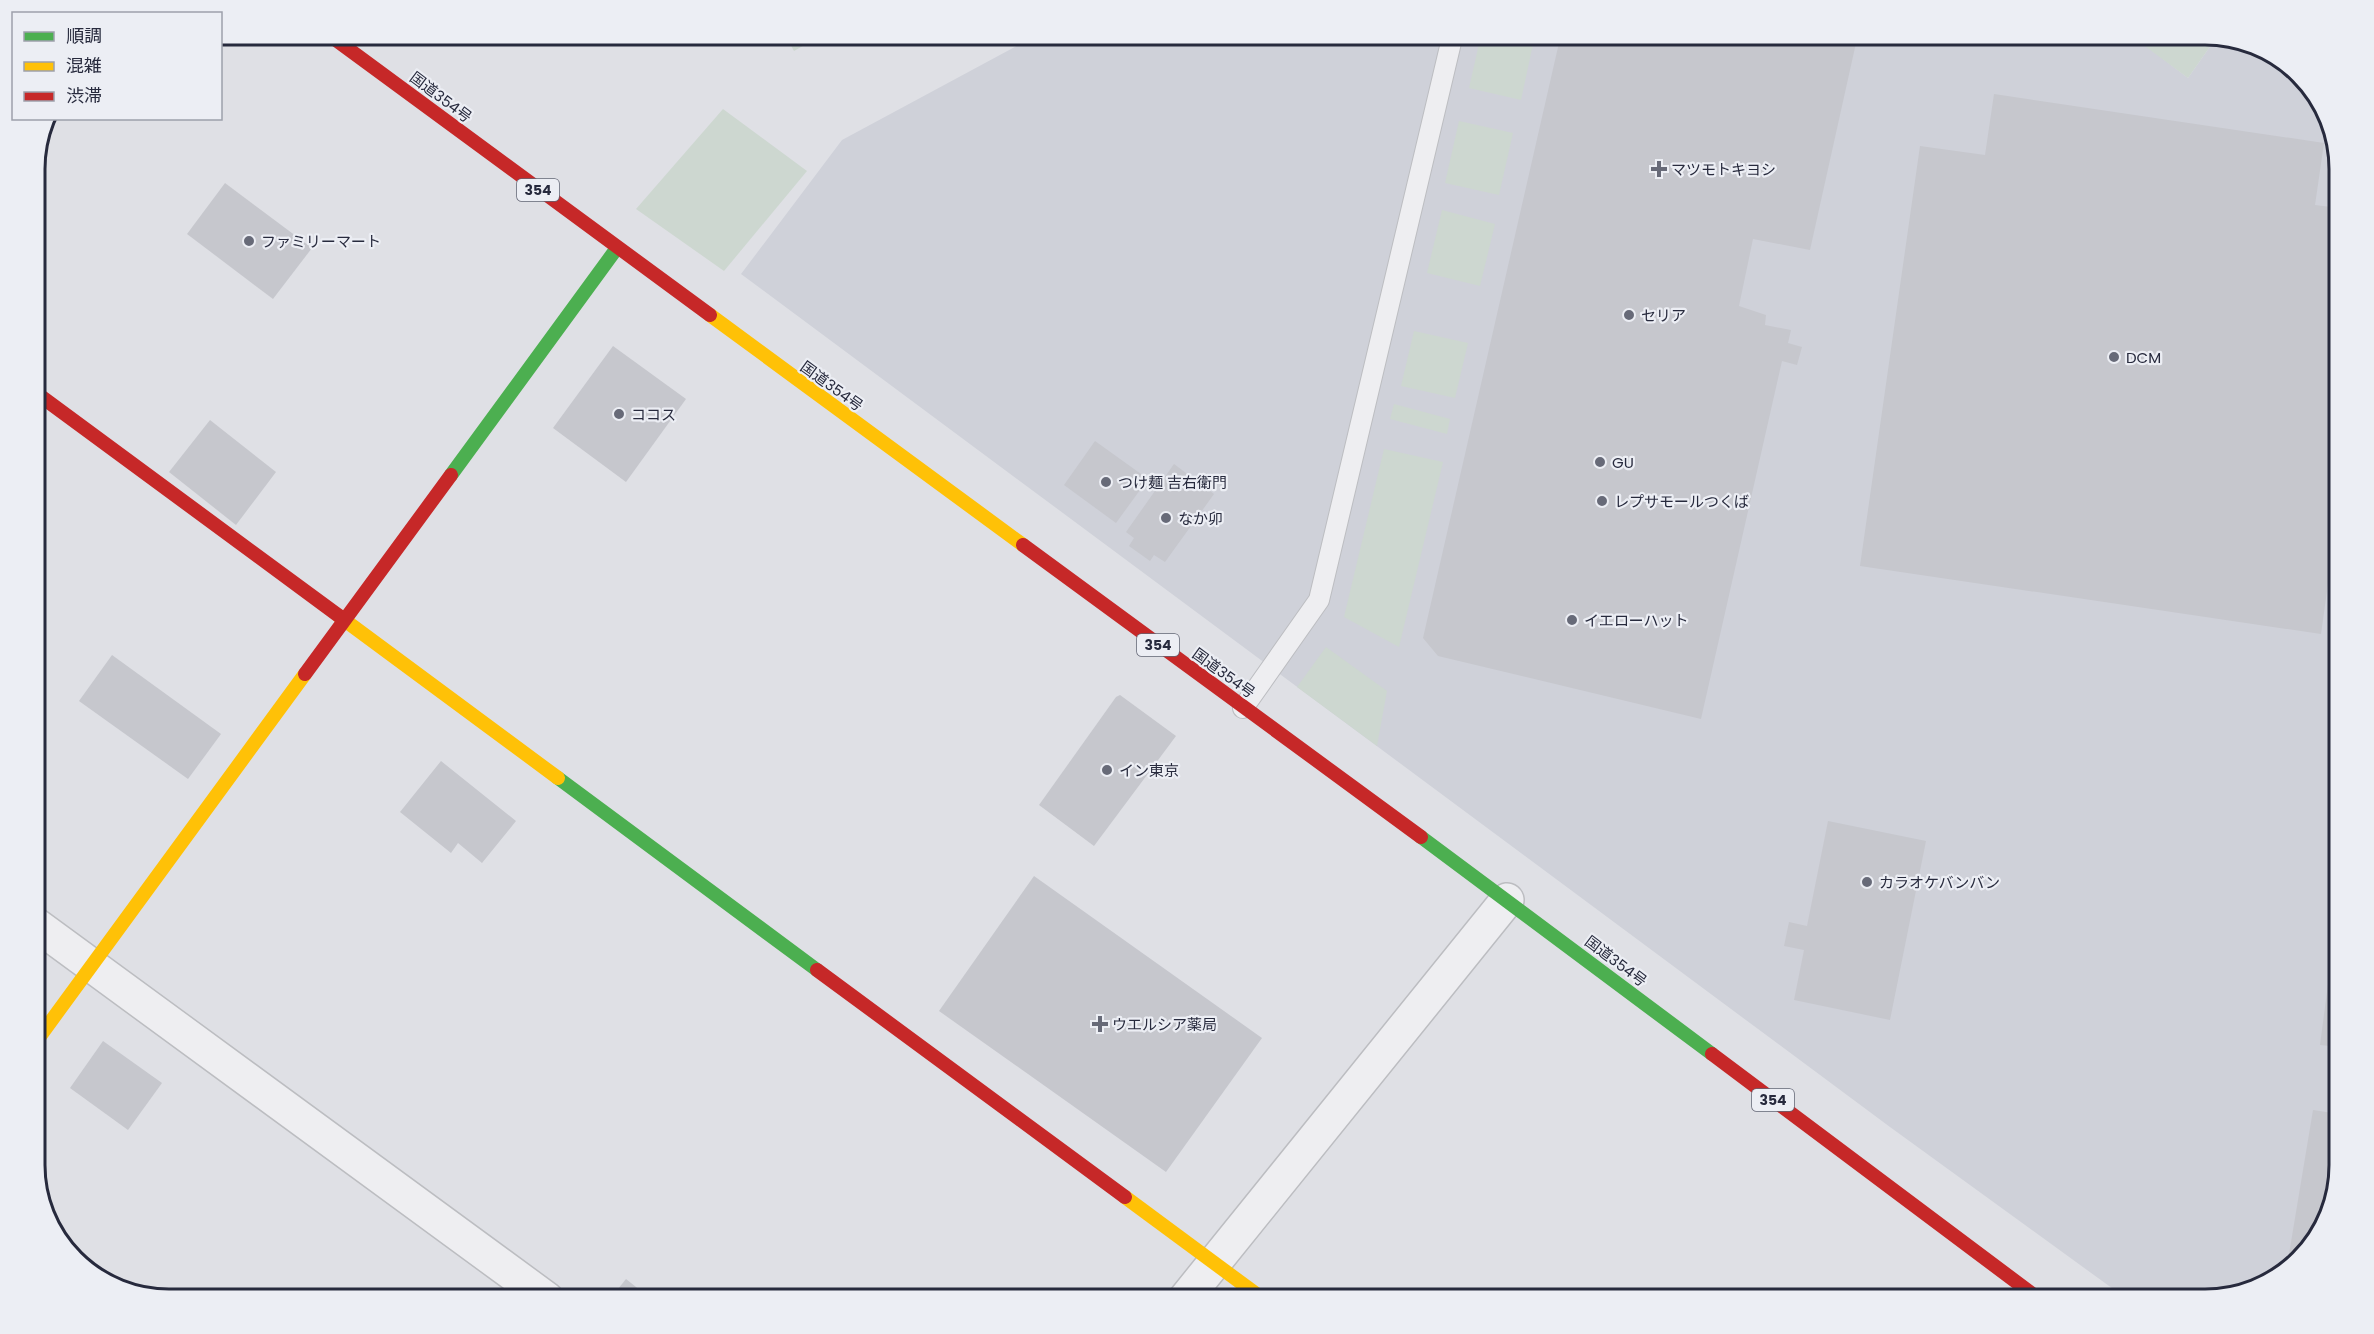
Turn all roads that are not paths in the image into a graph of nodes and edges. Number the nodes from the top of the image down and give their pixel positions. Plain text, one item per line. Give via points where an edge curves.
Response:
1 (343, 45) edge
2 (1450, 45) edge
3 (617, 248) junction
4 (45, 399) edge
5 (344, 620) junction
6 (1243, 708) junction
7 (1507, 900) junction
8 (45, 932) edge
9 (91, 966) junction
10 (45, 1029) edge
11 (1214, 1264) junction
12 (533, 1289) edge
13 (1193, 1289) edge
14 (1249, 1289) edge
15 (2026, 1289) edge

1 - 3 main road, 国道354号 / 354
2 - 6 lane via 1319,600
3 - 5 main road
3 - 6 main road, 国道354号 / 354
4 - 5 main road
5 - 9 main road
5 - 11 main road
6 - 7 main road, 国道354号 / 354
7 - 11 street
7 - 15 main road, 国道354号 / 354
8 - 9 street
9 - 10 main road
9 - 12 street
11 - 13 street
11 - 14 main road

